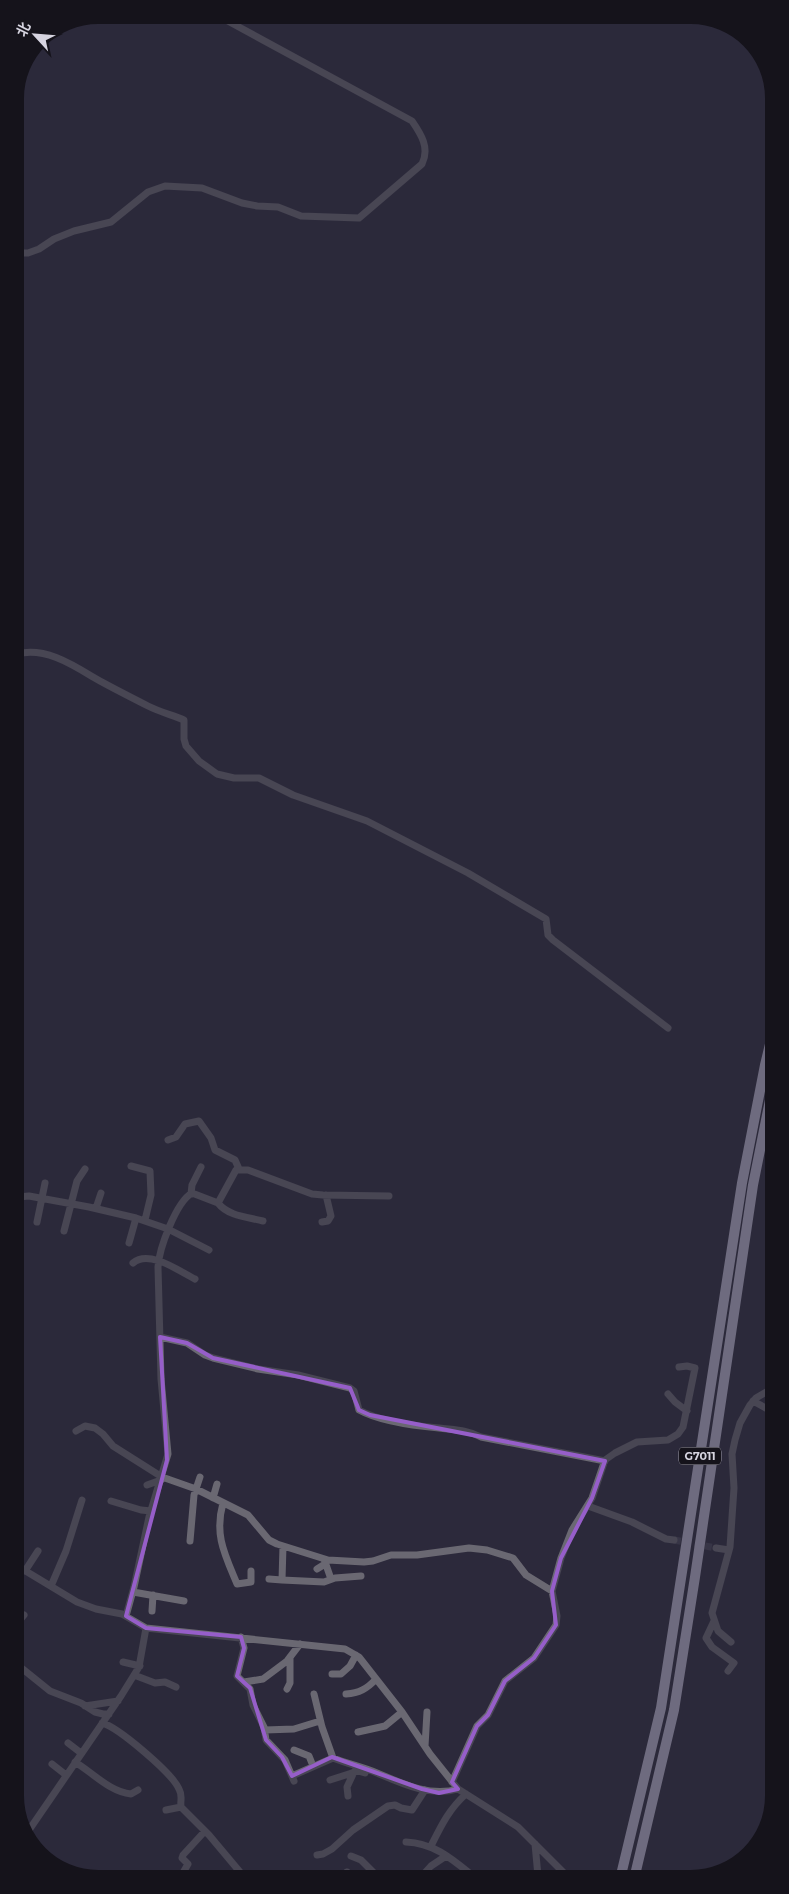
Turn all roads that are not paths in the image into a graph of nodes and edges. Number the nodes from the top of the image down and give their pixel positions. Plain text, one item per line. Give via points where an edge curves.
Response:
1 (233, 24) edge
2 (24, 253) edge
3 (24, 654) edge
4 (668, 1028) dead end
5 (765, 1066) edge
6 (765, 1125) edge
7 (168, 1140) dead end
8 (131, 1166) dead end
9 (201, 1167) dead end
10 (85, 1168) dead end
11 (238, 1169) junction
12 (45, 1183) dead end
13 (101, 1193) dead end
14 (191, 1194) junction
15 (326, 1195) junction
16 (24, 1196) edge
17 (390, 1196) dead end
18 (41, 1198) junction
19 (218, 1203) junction
20 (70, 1204) junction
21 (96, 1208) junction
22 (136, 1218) junction
23 (145, 1220) junction
24 (262, 1221) dead end
25 (37, 1222) dead end
26 (322, 1222) dead end
27 (168, 1229) junction
28 (64, 1231) dead end
29 (129, 1244) dead end
30 (209, 1250) dead end
31 (158, 1261) junction
32 (133, 1263) dead end
33 (195, 1279) dead end
34 (160, 1337) junction
35 (679, 1367) dead end
36 (668, 1394) dead end
37 (765, 1394) edge
38 (753, 1402) junction
39 (765, 1408) edge
40 (687, 1411) junction
41 (76, 1431) dead end
42 (605, 1461) junction
43 (200, 1477) dead end
44 (161, 1478) junction
45 (217, 1484) dead end
46 (146, 1485) dead end
47 (196, 1489) junction
48 (213, 1498) junction
49 (82, 1500) dead end
50 (111, 1501) dead end
51 (223, 1503) junction
52 (588, 1506) junction
53 (151, 1511) junction
54 (674, 1540) tunnel mouth
55 (190, 1541) dead end
56 (283, 1546) junction
57 (716, 1548) tunnel mouth
58 (729, 1550) junction
59 (38, 1551) dead end
60 (325, 1561) junction
61 (24, 1567) edge
62 (317, 1569) dead end
63 (24, 1570) edge
64 (251, 1571) dead end
65 (361, 1576) dead end
66 (269, 1579) dead end
67 (332, 1579) junction
68 (282, 1580) junction
69 (50, 1586) junction
70 (552, 1591) junction
71 (133, 1592) junction
72 (153, 1595) junction
73 (184, 1601) dead end
74 (152, 1611) dead end
75 (126, 1616) junction
76 (714, 1621) junction
77 (146, 1628) junction
78 (709, 1630) junction
79 (720, 1633) junction
80 (241, 1637) junction
81 (731, 1642) dead end
82 (300, 1644) junction
83 (356, 1655) junction
84 (290, 1657) junction
85 (123, 1662) dead end
86 (140, 1666) junction
87 (24, 1670) edge
88 (728, 1671) dead end
89 (332, 1674) dead end
90 (134, 1676) junction
91 (376, 1678) junction
92 (244, 1682) junction
93 (176, 1687) dead end
94 (287, 1689) dead end
95 (314, 1694) dead end
96 (346, 1694) dead end
97 (118, 1701) junction
98 (85, 1706) junction
99 (402, 1712) junction
100 (427, 1712) dead end
101 (109, 1714) junction
102 (320, 1721) junction
103 (102, 1723) junction
104 (264, 1730) junction
105 (358, 1732) dead end
106 (68, 1742) dead end
107 (425, 1746) junction
108 (294, 1750) dead end
109 (81, 1753) junction
110 (334, 1758) junction
111 (75, 1762) junction
112 (52, 1764) dead end
113 (313, 1766) junction
114 (354, 1772) junction
115 (66, 1775) junction
116 (330, 1780) dead end
117 (391, 1780) junction
118 (452, 1782) junction
119 (458, 1789) junction
120 (138, 1790) dead end
121 (425, 1790) junction
122 (466, 1794) junction
123 (348, 1796) dead end
124 (181, 1808) junction
125 (166, 1810) dead end
126 (31, 1828) edge
127 (205, 1831) junction
128 (406, 1842) dead end
129 (535, 1844) junction
130 (431, 1846) junction
131 (317, 1855) dead end
132 (352, 1856) dead end
133 (446, 1856) junction
134 (185, 1870) edge
135 (238, 1870) edge
136 (371, 1870) edge
137 (427, 1870) edge
138 (465, 1870) edge
139 (537, 1870) edge
140 (561, 1870) edge
141 (622, 1870) edge
142 (636, 1870) edge

1 - 2 street via 412,121 425,145 422,164 359,218 301,216 278,207 242,203 202,188 165,186 148,192 111,222 74,231
3 - 4 street via 59,658 162,714 184,720 186,746 217,774 259,778 293,795 367,821 514,899 546,919 548,935 553,940
5 - 141 highway, G7011 via 740,1193 661,1708
6 - 142 highway, G7011 via 753,1185 674,1710
7 - 11 street via 176,1137 186,1124 199,1121 215,1150 235,1160
8 - 23 street via 151,1174 151,1195
9 - 14 street
10 - 20 street
11 - 15 street via 305,1192
11 - 19 street
12 - 18 street
13 - 21 street
14 - 19 street
14 - 27 street
15 - 17 street
15 - 26 street via 331,1216
16 - 18 street
18 - 20 street
18 - 25 street
19 - 24 street via 232,1214
20 - 21 street
20 - 28 street
21 - 22 street
22 - 23 street
22 - 29 street
23 - 27 street
27 - 30 street
27 - 31 street
31 - 32 street via 143,1258
31 - 33 street
31 - 34 street
34 - 42 street via 188,1343 205,1356 350,1388 354,1391 359,1410 370,1415 409,1425 471,1432 481,1437
34 - 44 street via 168,1445
35 - 40 street via 695,1368
36 - 40 street
37 - 38 street
38 - 39 street
38 - 58 street via 745,1412 732,1454 734,1488
40 - 42 street via 683,1427 673,1438 663,1442 637,1442 615,1452
41 - 44 street via 85,1426 96,1428 113,1446
42 - 52 street
43 - 47 street
44 - 46 street
44 - 47 street
44 - 53 street
45 - 48 street
47 - 48 street
47 - 55 street
48 - 51 street
49 - 69 street via 66,1551
50 - 53 street
51 - 56 street via 250,1516 269,1540
51 - 64 street via 219,1536 236,1584 250,1582
52 - 54 street
52 - 70 street via 567,1540
53 - 71 street
56 - 60 street
56 - 68 street
57 - 58 street
58 - 76 street via 713,1605
59 - 61 street
60 - 62 street
60 - 67 street
60 - 70 street via 369,1561 391,1555 470,1548 487,1550 513,1558 523,1572
63 - 69 street
65 - 67 street
66 - 68 street
67 - 68 street via 324,1582
69 - 75 street via 77,1602
70 - 118 street via 556,1625 534,1658 505,1681 488,1715 476,1726
71 - 72 street
71 - 75 street
72 - 73 street
72 - 74 street
75 - 77 street
76 - 78 street
76 - 79 street
77 - 80 street
77 - 86 street
78 - 79 street
78 - 88 street via 706,1638 710,1645 734,1663
79 - 81 street
80 - 82 street
80 - 92 street via 244,1648 237,1673
82 - 83 street via 345,1649
82 - 84 street
83 - 89 street via 341,1674
83 - 91 street
84 - 92 street via 263,1678
84 - 94 street
85 - 86 street
86 - 90 street
87 - 98 street via 50,1691
90 - 93 street
90 - 97 street
91 - 96 street via 364,1690
91 - 99 street
92 - 104 street via 250,1689 252,1706
95 - 102 street
97 - 98 street
97 - 101 street
98 - 101 street via 95,1712
99 - 105 street via 386,1726
99 - 107 street
100 - 107 street
101 - 103 street
102 - 104 street via 294,1729
102 - 110 street
103 - 109 street
103 - 124 street via 154,1760 168,1774 179,1788
104 - 113 street via 266,1740 282,1757 293,1779
106 - 109 street
107 - 118 street
108 - 113 street via 309,1756
109 - 111 street
110 - 113 street
110 - 117 street
111 - 115 street
111 - 120 street via 103,1783 126,1793
112 - 115 street
114 - 116 street
114 - 117 street
114 - 123 street via 347,1787
115 - 126 street
117 - 121 street
118 - 119 street
119 - 121 street via 439,1793
119 - 122 street
121 - 131 street via 412,1810 388,1806 332,1849
122 - 129 street via 518,1827
122 - 130 street via 444,1819
124 - 125 street
124 - 127 street
127 - 134 street via 183,1855 188,1864
127 - 135 street
128 - 130 street
129 - 139 street
129 - 140 street
130 - 133 street
132 - 136 street
133 - 137 street
133 - 138 street

